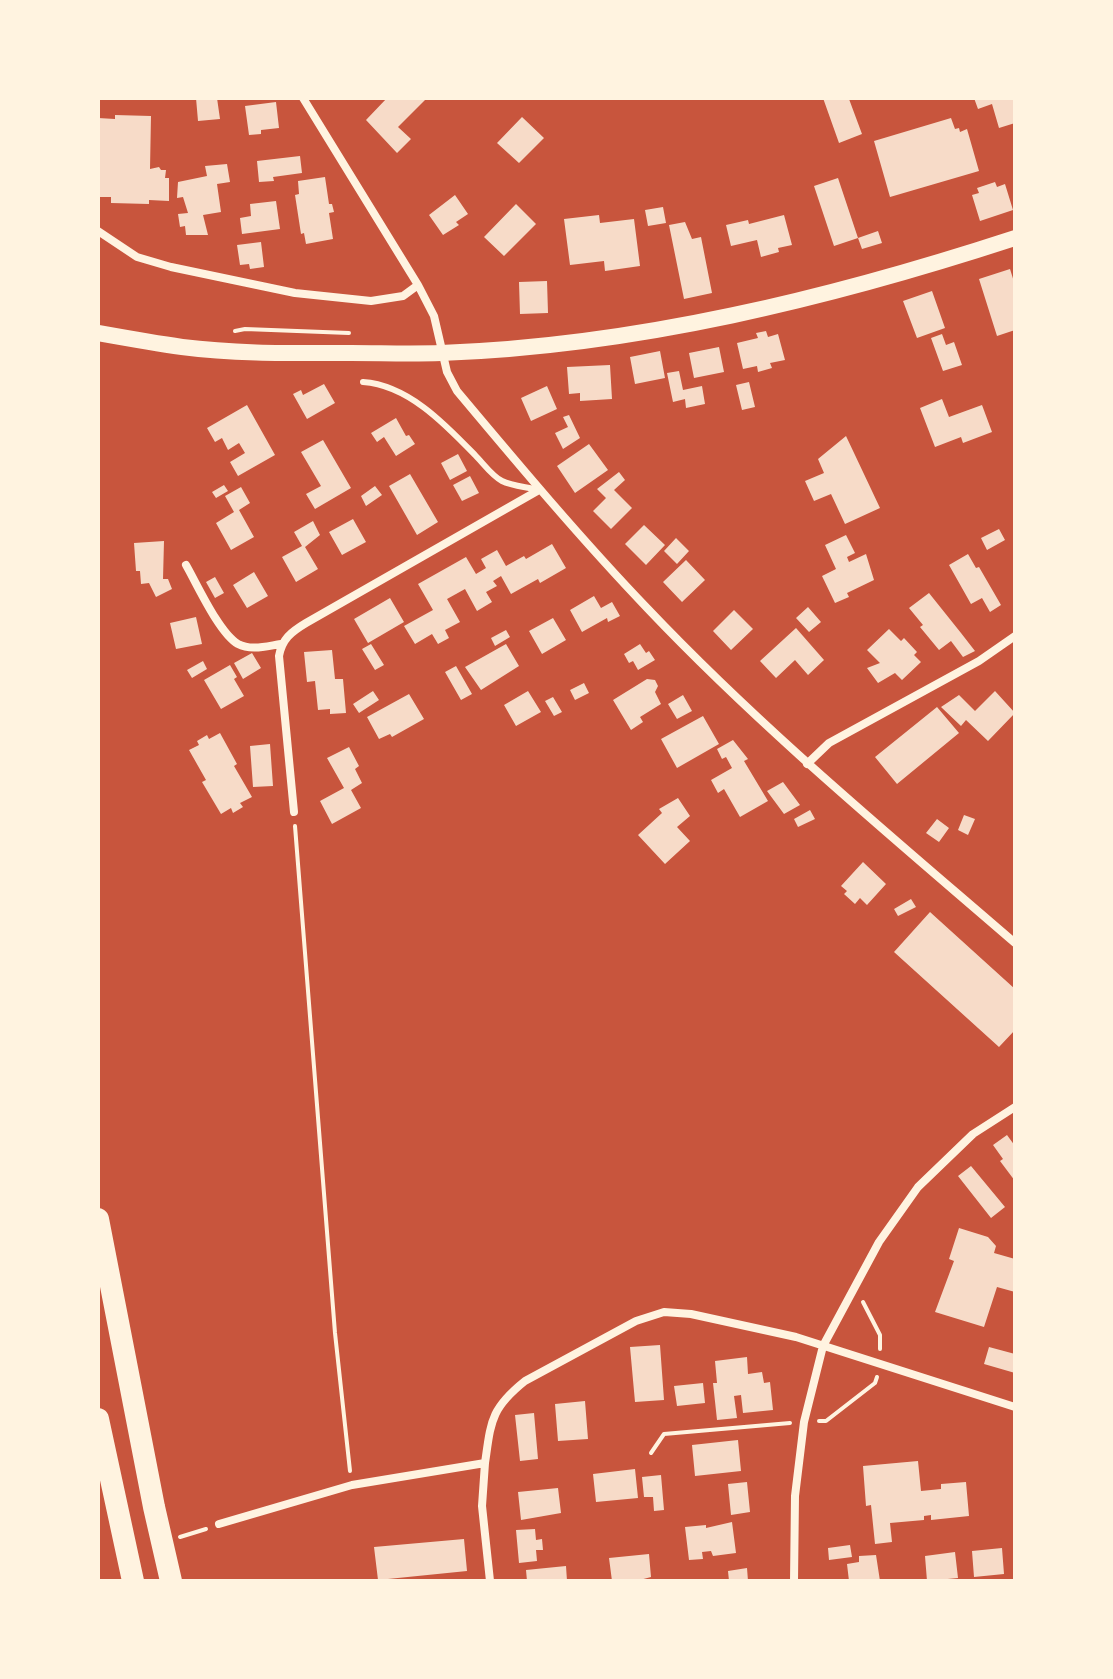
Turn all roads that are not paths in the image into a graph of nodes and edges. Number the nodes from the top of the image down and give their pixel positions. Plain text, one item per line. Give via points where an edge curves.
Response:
1 (303, 98) edge
2 (98, 231) edge
3 (1015, 238) edge
4 (418, 285) junction
5 (98, 333) edge
6 (443, 353) junction
7 (363, 382) dead end
8 (539, 490) junction
9 (186, 565) dead end
10 (1015, 636) edge
11 (281, 644) junction
12 (807, 764) junction
13 (294, 812) road end
14 (1015, 943) edge
15 (1015, 1107) edge
16 (98, 1219) edge
17 (823, 1346) junction
18 (1015, 1407) edge
19 (98, 1419) edge
20 (485, 1463) junction
21 (219, 1524) dead end
22 (133, 1581) edge
23 (171, 1581) edge
24 (490, 1581) edge
25 (794, 1581) edge

1 - 4 street
2 - 4 street via 137,257 159,264 295,293 371,301 403,296
3 - 6 main road via 747,312 655,330
4 - 6 street via 434,316
5 - 6 main road via 182,347 271,353
6 - 8 street via 457,391
7 - 8 lane via 398,390 447,427 501,481
8 - 11 street via 306,623
8 - 12 street via 649,610
9 - 11 street via 222,627 238,644
10 - 12 street via 829,743
11 - 13 street
12 - 14 street
15 - 17 street via 973,1134 918,1187 879,1242
16 - 23 highway
17 - 18 street
17 - 20 street via 691,1314 664,1312 636,1321 510,1393 492,1419
17 - 25 street via 804,1422 795,1496
19 - 22 highway
20 - 21 street via 352,1485
20 - 24 street via 482,1506

